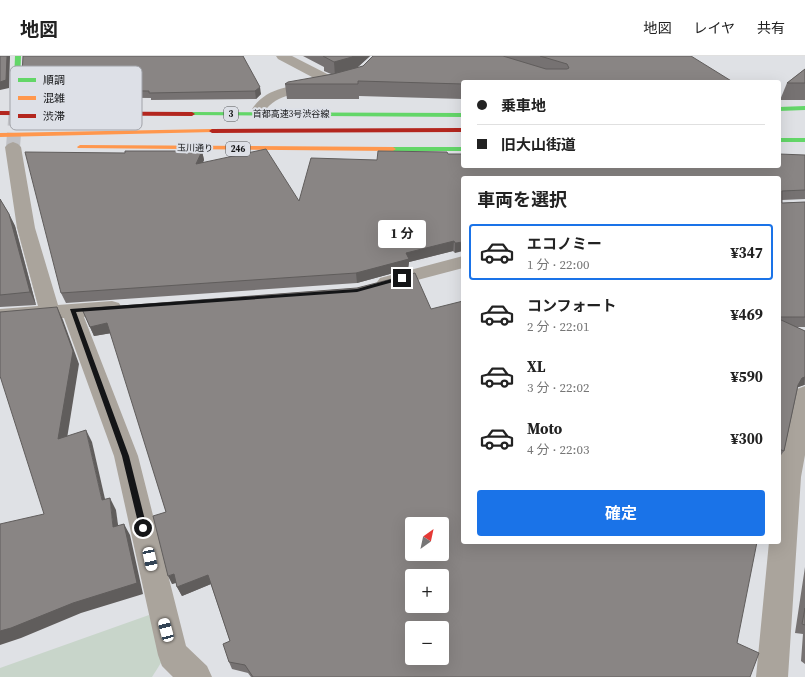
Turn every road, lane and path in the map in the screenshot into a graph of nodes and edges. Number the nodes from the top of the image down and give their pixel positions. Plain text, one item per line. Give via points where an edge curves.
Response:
1 (18, 56) edge
2 (282, 56) edge
3 (18, 66) edge
4 (805, 108) edge
5 (142, 109) edge
6 (259, 109) junction
7 (303, 109) junction
8 (461, 109) edge
9 (781, 109) edge
10 (0, 112) edge
11 (10, 112) edge
12 (142, 113) edge
13 (461, 115) edge
14 (781, 116) edge
15 (805, 116) edge
16 (142, 123) edge
17 (461, 130) edge
18 (0, 135) edge
19 (461, 140) edge
20 (781, 140) edge
21 (805, 140) edge
22 (10, 145) edge
23 (73, 147) dead end
24 (461, 149) edge
25 (781, 150) edge
26 (805, 150) edge
27 (461, 263) edge
28 (372, 286) edge
29 (127, 307) edge
30 (61, 311) junction
31 (0, 316) edge
32 (805, 395) edge
33 (196, 677) edge
34 (772, 677) edge

1 - 3 main road
2 - 6 street via 340,81 272,95 263,101
4 - 9 main road
5 - 6 main road
6 - 7 main road
7 - 8 main road
7 - 16 main road
10 - 11 main road, 首都高速3号渋谷線 / 3
12 - 13 main road, 首都高速3号渋谷線 / 3
14 - 15 main road
17 - 18 main road
19 - 22 main road
20 - 21 main road
22 - 30 street via 26,228
23 - 24 main road, 玉川通り / 246
25 - 26 main road
27 - 28 street
29 - 30 street
30 - 31 street
30 - 33 street via 126,456 173,655
32 - 34 street via 788,477

